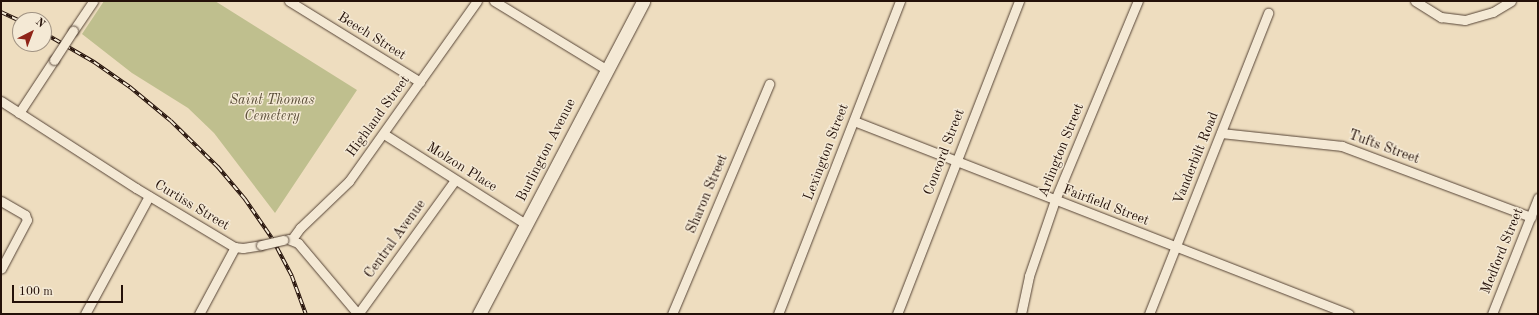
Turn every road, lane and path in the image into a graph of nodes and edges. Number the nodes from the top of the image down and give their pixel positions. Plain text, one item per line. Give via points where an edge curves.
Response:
1 (93, 1) edge
2 (289, 1) edge
3 (477, 1) edge
4 (494, 1) edge
5 (643, 1) edge
6 (900, 1) edge
7 (1018, 1) edge
8 (1138, 1) edge
9 (1415, 1) edge
10 (1511, 1) edge
11 (1268, 13) dead end
12 (606, 69) junction
13 (420, 82) junction
14 (769, 84) dead end
15 (1, 101) edge
16 (19, 113) junction
17 (854, 121) junction
18 (1221, 133) junction
19 (384, 134) junction
20 (956, 161) junction
21 (455, 180) junction
22 (149, 196) junction
23 (1538, 198) edge
24 (1055, 200) junction
25 (1, 201) edge
26 (1531, 217) junction
27 (526, 224) junction
28 (287, 240) junction
29 (235, 247) junction
30 (1175, 247) junction
31 (1, 269) edge
32 (85, 314) edge
33 (199, 314) edge
34 (358, 314) edge
35 (479, 314) edge
36 (672, 314) edge
37 (778, 314) edge
38 (897, 314) edge
39 (1021, 314) edge
40 (1149, 314) edge
41 (1349, 314) edge
42 (1492, 314) edge

1 - 16 street, bridge
2 - 13 street, Beech Street
3 - 13 street, Highland Street
4 - 12 street
5 - 12 main road, Burlington Avenue
6 - 17 street, Lexington Street
7 - 20 street, Concord Street
8 - 24 street, Arlington Street
9 - 10 street via 1441,17 1465,20 1493,12
11 - 18 street, Vanderbilt Road
12 - 27 main road, Burlington Avenue
13 - 19 street, Highland Street
14 - 36 street, Sharon Street
15 - 16 street, Curtiss Street
16 - 22 street, Curtiss Street
17 - 20 street, Fairfield Street
17 - 37 street, Lexington Street
18 - 26 street, Tufts Street via 1342,146
18 - 30 street, Vanderbilt Road
19 - 21 street, Molzon Place
19 - 28 street, Highland Street via 342,190
20 - 24 street, Fairfield Street
20 - 38 street, Concord Street
21 - 27 street, Molzon Place
21 - 34 street, Central Avenue
22 - 29 street, Curtiss Street
22 - 32 street
23 - 26 street, Medford Street
24 - 30 street, Fairfield Street
24 - 39 street, Arlington Street via 1029,276
25 - 31 street via 25,215 27,220
26 - 42 street, Medford Street
27 - 35 main road, Burlington Avenue
28 - 29 street, Curtiss Street, bridge
28 - 34 street
29 - 33 street
30 - 40 street, Vanderbilt Road
30 - 41 street, Fairfield Street

